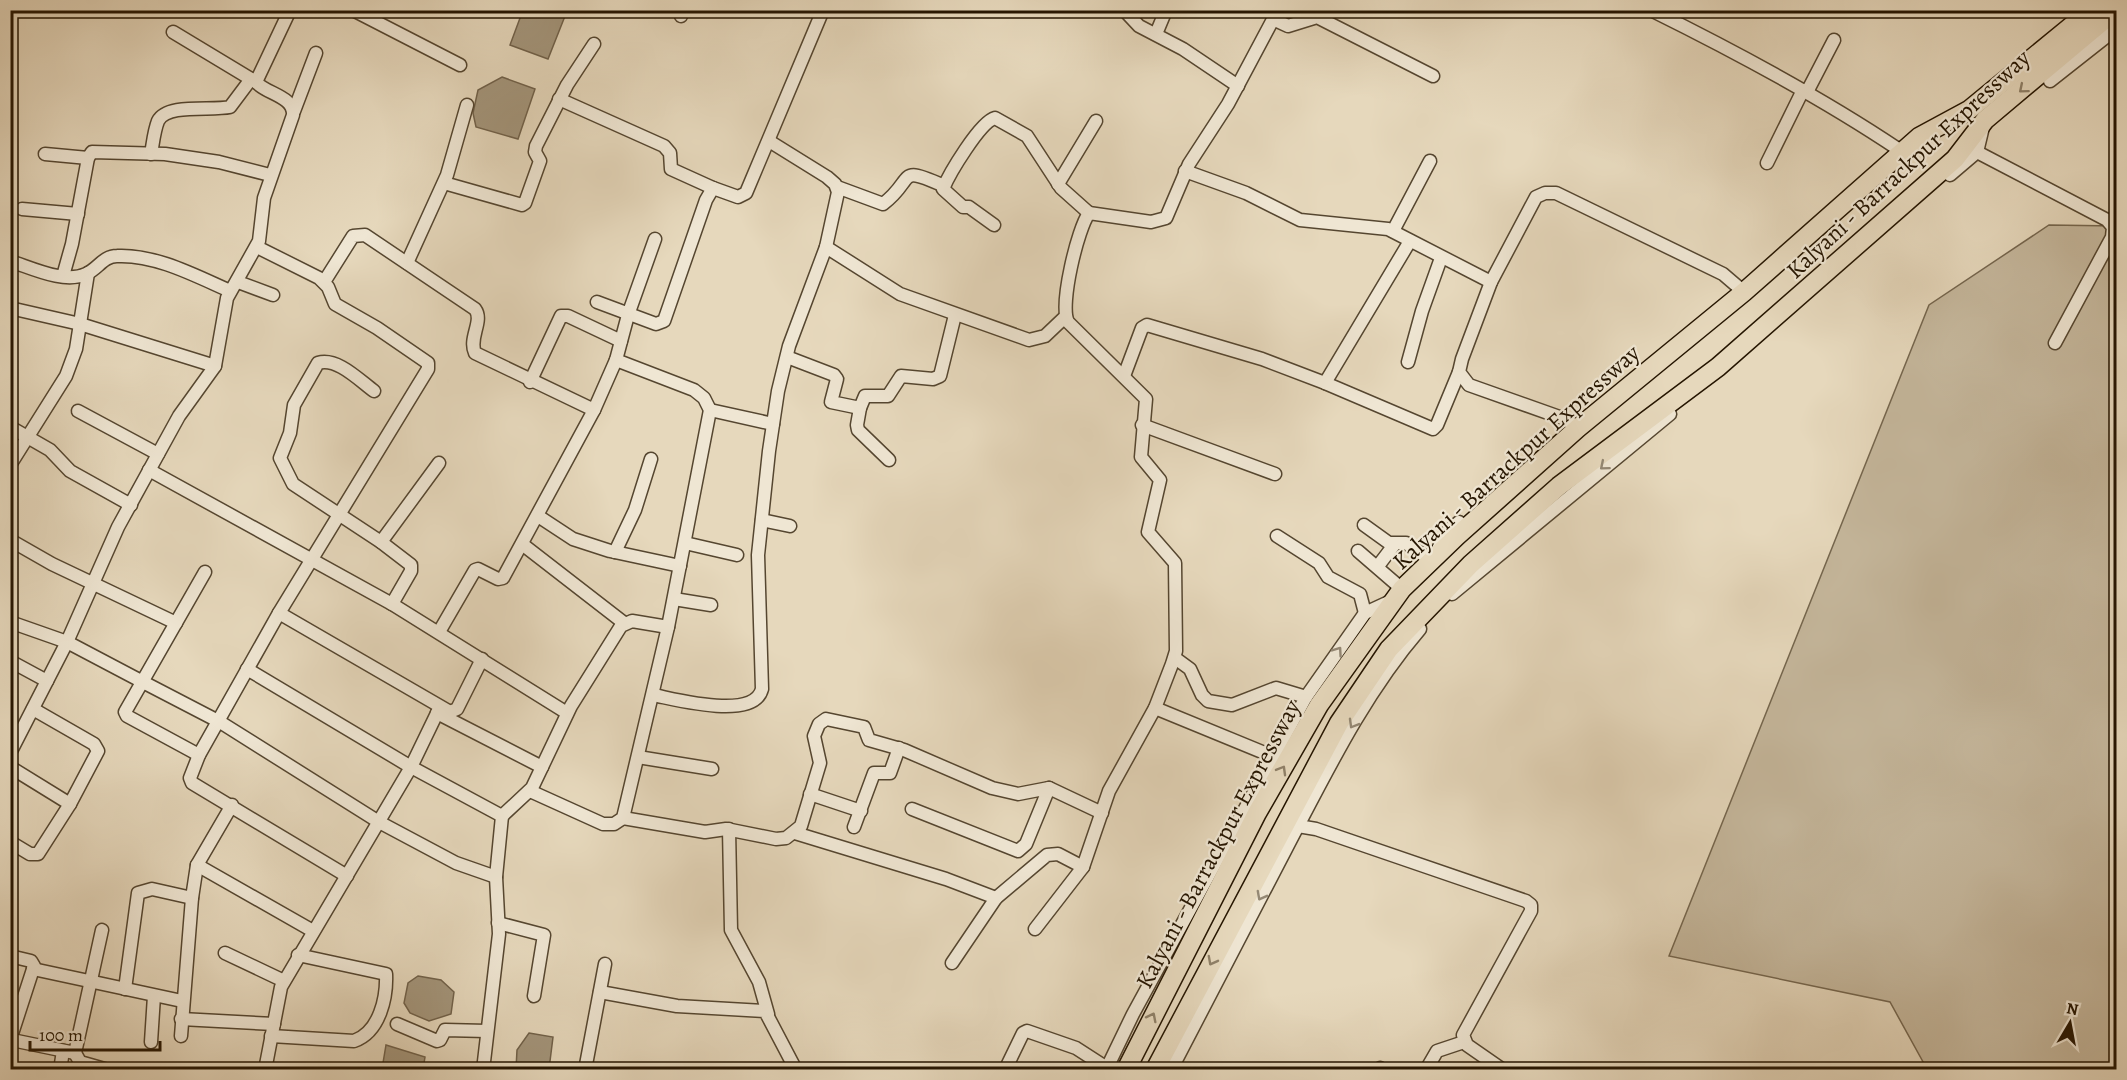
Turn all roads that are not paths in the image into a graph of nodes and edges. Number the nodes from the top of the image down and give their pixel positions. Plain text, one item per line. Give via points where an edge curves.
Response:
1 (291, 10) edge
2 (353, 10) edge
3 (822, 10) edge
4 (1124, 10) edge
5 (1166, 10) edge
6 (1651, 10) edge
7 (2091, 10) edge
8 (2116, 10) edge
9 (1276, 15) edge
10 (2116, 29) edge
11 (173, 32) dead end
12 (1156, 34) junction
13 (1834, 40) dead end
14 (594, 44) dead end
15 (316, 53) dead end
16 (460, 66) dead end
17 (1433, 76) dead end
18 (254, 81) junction
19 (2050, 81) dead end
20 (1238, 86) junction
21 (1805, 91) junction
22 (560, 99) junction
23 (467, 105) dead end
24 (1969, 110) junction
25 (294, 111) junction
26 (1985, 120) junction
27 (1096, 121) dead end
28 (769, 141) junction
29 (1898, 149) junction
30 (1977, 152) junction
31 (45, 154) dead end
32 (151, 154) junction
33 (88, 158) junction
34 (1430, 161) dead end
35 (1767, 164) dead end
36 (1185, 171) junction
37 (270, 175) junction
38 (444, 183) junction
39 (1058, 184) junction
40 (944, 186) junction
41 (713, 188) junction
42 (837, 188) junction
43 (22, 209) dead end
44 (1089, 213) junction
45 (78, 214) junction
46 (994, 225) dead end
47 (1393, 231) junction
48 (655, 239) dead end
49 (1410, 241) junction
50 (826, 247) junction
51 (257, 248) junction
52 (1441, 258) junction
53 (10, 261) edge
54 (407, 263) junction
55 (88, 273) junction
56 (63, 276) junction
57 (324, 282) junction
58 (1491, 282) junction
59 (234, 286) junction
60 (1742, 290) junction
61 (273, 295) dead end
62 (597, 302) dead end
63 (10, 308) edge
64 (628, 315) junction
65 (955, 315) junction
66 (1783, 316) junction
67 (1065, 317) junction
68 (80, 324) junction
69 (621, 341) junction
70 (2055, 343) dead end
71 (786, 357) junction
72 (616, 360) junction
73 (1408, 362) dead end
74 (215, 366) junction
75 (1459, 372) junction
76 (1124, 376) junction
77 (530, 382) junction
78 (1325, 383) junction
79 (374, 390) dead end
80 (860, 408) junction
81 (594, 410) junction
82 (710, 410) junction
83 (78, 411) dead end
84 (773, 424) junction
85 (1142, 425) junction
86 (1576, 425) junction
87 (10, 427) edge
88 (29, 436) junction
89 (158, 454) junction
90 (651, 459) dead end
91 (889, 460) dead end
92 (439, 463) dead end
93 (10, 465) edge
94 (149, 470) junction
95 (1275, 474) dead end
96 (130, 505) junction
97 (338, 514) junction
98 (538, 516) junction
99 (762, 520) junction
100 (1364, 525) dead end
101 (790, 526) dead end
102 (1277, 536) dead end
103 (10, 540) edge
104 (381, 542) junction
105 (522, 543) junction
106 (685, 543) junction
107 (1394, 545) junction
108 (1358, 551) dead end
109 (615, 552) junction
110 (737, 555) dead end
111 (310, 561) junction
112 (1432, 561) junction
113 (680, 566) junction
114 (1378, 566) junction
115 (205, 572) dead end
116 (94, 583) junction
117 (1397, 595) junction
118 (674, 599) junction
119 (392, 604) junction
120 (711, 605) dead end
121 (279, 613) junction
122 (1365, 613) junction
123 (10, 622) edge
124 (176, 623) junction
125 (624, 623) junction
126 (668, 627) junction
127 (439, 632) junction
128 (67, 642) junction
129 (1175, 658) junction
130 (482, 659) junction
131 (10, 661) edge
132 (247, 669) junction
133 (47, 681) junction
134 (141, 681) junction
135 (653, 695) junction
136 (1306, 697) junction
137 (1155, 708) junction
138 (33, 709) junction
139 (438, 710) junction
140 (567, 713) junction
141 (10, 722) edge
142 (220, 722) junction
143 (23, 729) junction
144 (899, 748) junction
145 (10, 753) edge
146 (199, 755) junction
147 (1272, 756) junction
148 (638, 757) junction
149 (10, 767) edge
150 (411, 767) junction
151 (542, 767) junction
152 (712, 769) dead end
153 (1049, 788) junction
154 (530, 791) junction
155 (810, 795) junction
156 (70, 804) junction
157 (232, 805) junction
158 (912, 809) dead end
159 (861, 811) junction
160 (1102, 813) junction
161 (502, 816) junction
162 (623, 818) junction
163 (379, 822) junction
164 (1298, 826) junction
165 (854, 827) dead end
166 (729, 829) junction
167 (795, 833) junction
168 (10, 842) edge
169 (197, 865) junction
170 (1083, 867) junction
171 (347, 876) junction
172 (496, 877) junction
173 (192, 898) junction
174 (996, 898) junction
175 (498, 923) junction
176 (1035, 929) dead end
177 (102, 930) dead end
178 (312, 931) junction
179 (225, 952) dead end
180 (298, 955) junction
181 (10, 956) edge
182 (952, 963) dead end
183 (605, 964) dead end
184 (33, 969) junction
185 (284, 981) junction
186 (92, 982) junction
187 (125, 989) junction
188 (600, 992) junction
189 (154, 996) junction
190 (534, 996) dead end
191 (182, 1002) junction
192 (768, 1014) junction
193 (181, 1019) junction
194 (397, 1024) dead end
195 (272, 1030) junction
196 (487, 1031) junction
197 (181, 1036) dead end
198 (11, 1040) edge
199 (151, 1042) dead end
200 (1464, 1042) junction
201 (69, 1052) junction
202 (1107, 1069) edge
203 (60, 1070) edge
204 (108, 1070) edge
205 (265, 1070) edge
206 (483, 1070) edge
207 (585, 1070) edge
208 (796, 1070) edge
209 (1005, 1070) edge
210 (1126, 1070) edge
211 (1155, 1070) edge
212 (1171, 1070) edge
213 (1426, 1070) edge
214 (1503, 1070) edge

1 - 18 street
2 - 16 street
3 - 28 street
4 - 12 street via 1135,24
5 - 12 street
6 - 21 street
7 - 24 highway, Kalyani - Barrackpur Expressway
8 -> 26 highway, Kalyani - Barrackpur Expressway
9 - 17 street via 1291,25 1317,16
9 - 20 street
10 - 19 street
11 - 18 street
12 - 20 street
13 - 21 street
14 - 22 street
15 - 25 street
18 - 25 street via 289,103
18 - 32 street via 230,108 175,109 163,115 157,123
20 - 36 street
21 - 29 street
21 - 35 street
22 - 38 street via 536,146 540,161 525,203
22 - 41 street via 664,146 670,153 672,169
23 - 38 street
24 - 29 street via 1933,120
24 - 60 highway, Kalyani - Barrackpur Expressway via 1919,137
25 - 37 street
26 - 30 street
26 - 66 highway, Kalyani - Barrackpur Expressway via 1955,159
27 - 39 street
28 - 41 street via 742,196
28 - 42 street via 820,172
29 - 60 street
30 - 66 street
30 - 70 street via 2107,220 2113,227 2112,237
31 - 33 street
32 - 33 street via 96,151
32 - 37 street via 219,162
33 - 45 street
34 - 47 street
36 - 44 street via 1169,212 1161,221
36 - 47 street via 1299,220
37 - 51 street
38 - 54 street
39 - 40 street via 1027,136 995,118 978,133
39 - 44 street
40 - 42 street via 917,174 910,175 883,204
40 - 46 street via 943,192
41 - 64 street via 664,321 656,324
42 - 50 street
43 - 45 street
44 - 67 street via 1069,277
45 - 56 street
47 - 49 street
48 - 64 street
49 - 52 street
49 - 78 street
50 - 65 street via 891,290
50 - 71 street
51 - 57 street
51 - 59 street
52 - 58 street
52 - 73 street
53 - 56 street
54 - 57 street via 359,233 353,236
54 - 77 street via 478,312 472,345 475,353
55 - 56 street
55 - 59 street via 111,256 131,257
55 - 68 street
57 - 97 street via 335,304 428,363 428,369
58 - 60 street via 1536,197 1550,192 1717,271
58 - 75 street
59 - 61 street
59 - 74 street
60 - 86 highway, Kalyani - Barrackpur Expressway
62 - 64 street
63 - 68 street
64 - 69 street
65 - 67 street via 1029,340 1045,336
65 - 80 street via 940,375 933,379 902,376 888,396 866,395
66 -> 164 street via 1452,594 1397,656 1368,697
66 -> 211 highway, Kalyani - Barrackpur Expressway via 1559,486 1464,570 1389,649 1340,723
67 - 76 street
68 - 74 street
68 - 88 street via 66,376
69 - 72 street
69 - 77 street via 561,316
71 - 80 street via 834,375 837,380 831,402
71 - 84 street
72 - 81 street
72 - 82 street via 694,390
74 - 89 street via 179,416
75 - 78 street via 1437,425 1430,429
75 - 86 street via 1463,380 1476,388
76 - 78 street via 1142,328 1147,325 1255,357
76 - 85 street via 1146,399
77 - 81 street
79 - 97 street via 335,363 320,362 292,410 281,461 294,484
80 - 91 street via 858,430
81 - 98 street
82 - 84 street
82 - 106 street
83 - 89 street
84 - 99 street
85 - 95 street
85 - 129 street via 1141,457 1160,480 1148,532 1175,563
86 - 112 highway, Kalyani - Barrackpur Expressway
87 - 88 street
88 - 93 street
88 - 96 street via 70,471
89 - 94 street
90 - 109 street via 635,510
92 - 104 street
94 - 96 street
94 - 111 street
96 - 116 street
97 - 104 street
97 - 111 street
98 - 105 street
98 - 109 street via 566,536
99 - 101 street
99 - 135 street via 758,562 761,694 724,708
100 - 107 street
102 - 122 street via 1319,563 1328,577 1360,594
103 - 116 street
104 - 119 street via 411,567
105 - 125 street
105 - 127 street via 501,579 475,570
106 - 110 street
106 - 113 street
107 - 112 street via 1406,543
107 - 114 street
108 - 114 street
109 - 113 street
111 - 119 street
111 - 121 street
112 - 117 highway, Kalyani - Barrackpur Expressway
113 - 118 street
114 - 117 street
115 - 124 street
116 - 124 street
116 - 128 street
117 - 122 street
210 -> 117 highway, Kalyani - Barrackpur Expressway via 1257,813 1319,705
118 - 120 street
118 - 126 street
119 - 127 street
121 - 132 street
121 - 139 street
136 -> 122 street
123 - 128 street
124 - 134 street
125 - 126 street
125 - 140 street
126 - 135 street
127 - 130 street
128 - 133 street
128 - 134 street
129 - 136 street via 1190,669 1208,701 1232,705 1276,688
129 - 137 street
130 - 139 street via 458,709
130 - 140 street
131 - 133 street
132 - 142 street
132 - 150 street
133 - 138 street
134 - 142 street
134 - 146 street via 125,714
135 - 148 street
136 - 147 street
137 - 147 street
137 - 160 street via 1113,781
138 - 143 street
138 - 156 street via 98,748
139 - 150 street
139 - 151 street
140 - 151 street
141 - 143 street
142 - 146 street
142 - 163 street
143 - 145 street
144 - 153 street via 1014,794
144 - 155 street via 868,739 864,727 823,719 814,736 820,763
144 - 159 street via 890,773 874,773
146 - 157 street via 190,772 192,783
147 - 202 street
148 - 152 street
148 - 162 street
149 - 156 street
150 - 161 street
150 - 163 street
151 - 154 street
153 - 158 street via 1026,844 1018,851
153 - 160 street
154 - 161 street
154 - 162 street via 603,824 614,824
155 - 159 street
155 - 167 street via 801,826
156 - 168 street via 38,854 30,854
157 - 169 street
157 - 171 street
159 - 165 street
160 - 170 street
161 - 172 street
162 - 166 street via 705,832
163 - 171 street
163 - 172 street via 456,863
164 - 200 street via 1531,905 1463,1035
164 -> 212 street
166 - 167 street via 776,839
166 - 192 street via 731,930 759,982
167 - 174 street
169 - 173 street
169 - 178 street
170 - 174 street via 1058,854 1047,855
170 - 176 street
171 - 178 street
172 - 175 street
173 - 187 street via 152,889 138,893
173 - 191 street
174 - 182 street
175 - 190 street via 544,935
175 - 196 street
177 - 186 street
178 - 180 street
179 - 185 street
180 - 185 street
180 - 195 street via 386,974 378,1022 354,1041
181 - 184 street via 31,961
183 - 188 street
184 - 186 street
184 - 198 street
185 - 195 street
186 - 187 street
186 - 201 street
187 - 189 street
188 - 192 street via 677,1006 761,1010
188 - 207 street
189 - 191 street
189 - 199 street
191 - 193 street
192 - 208 street
193 - 195 street
193 - 197 street
194 - 196 street via 437,1041 444,1030
195 - 205 street
196 - 206 street
198 - 201 street
200 - 213 street via 1437,1051
200 - 214 street
201 - 203 street
201 - 204 street via 80,1062
202 - 209 street via 1076,1048 1027,1031

